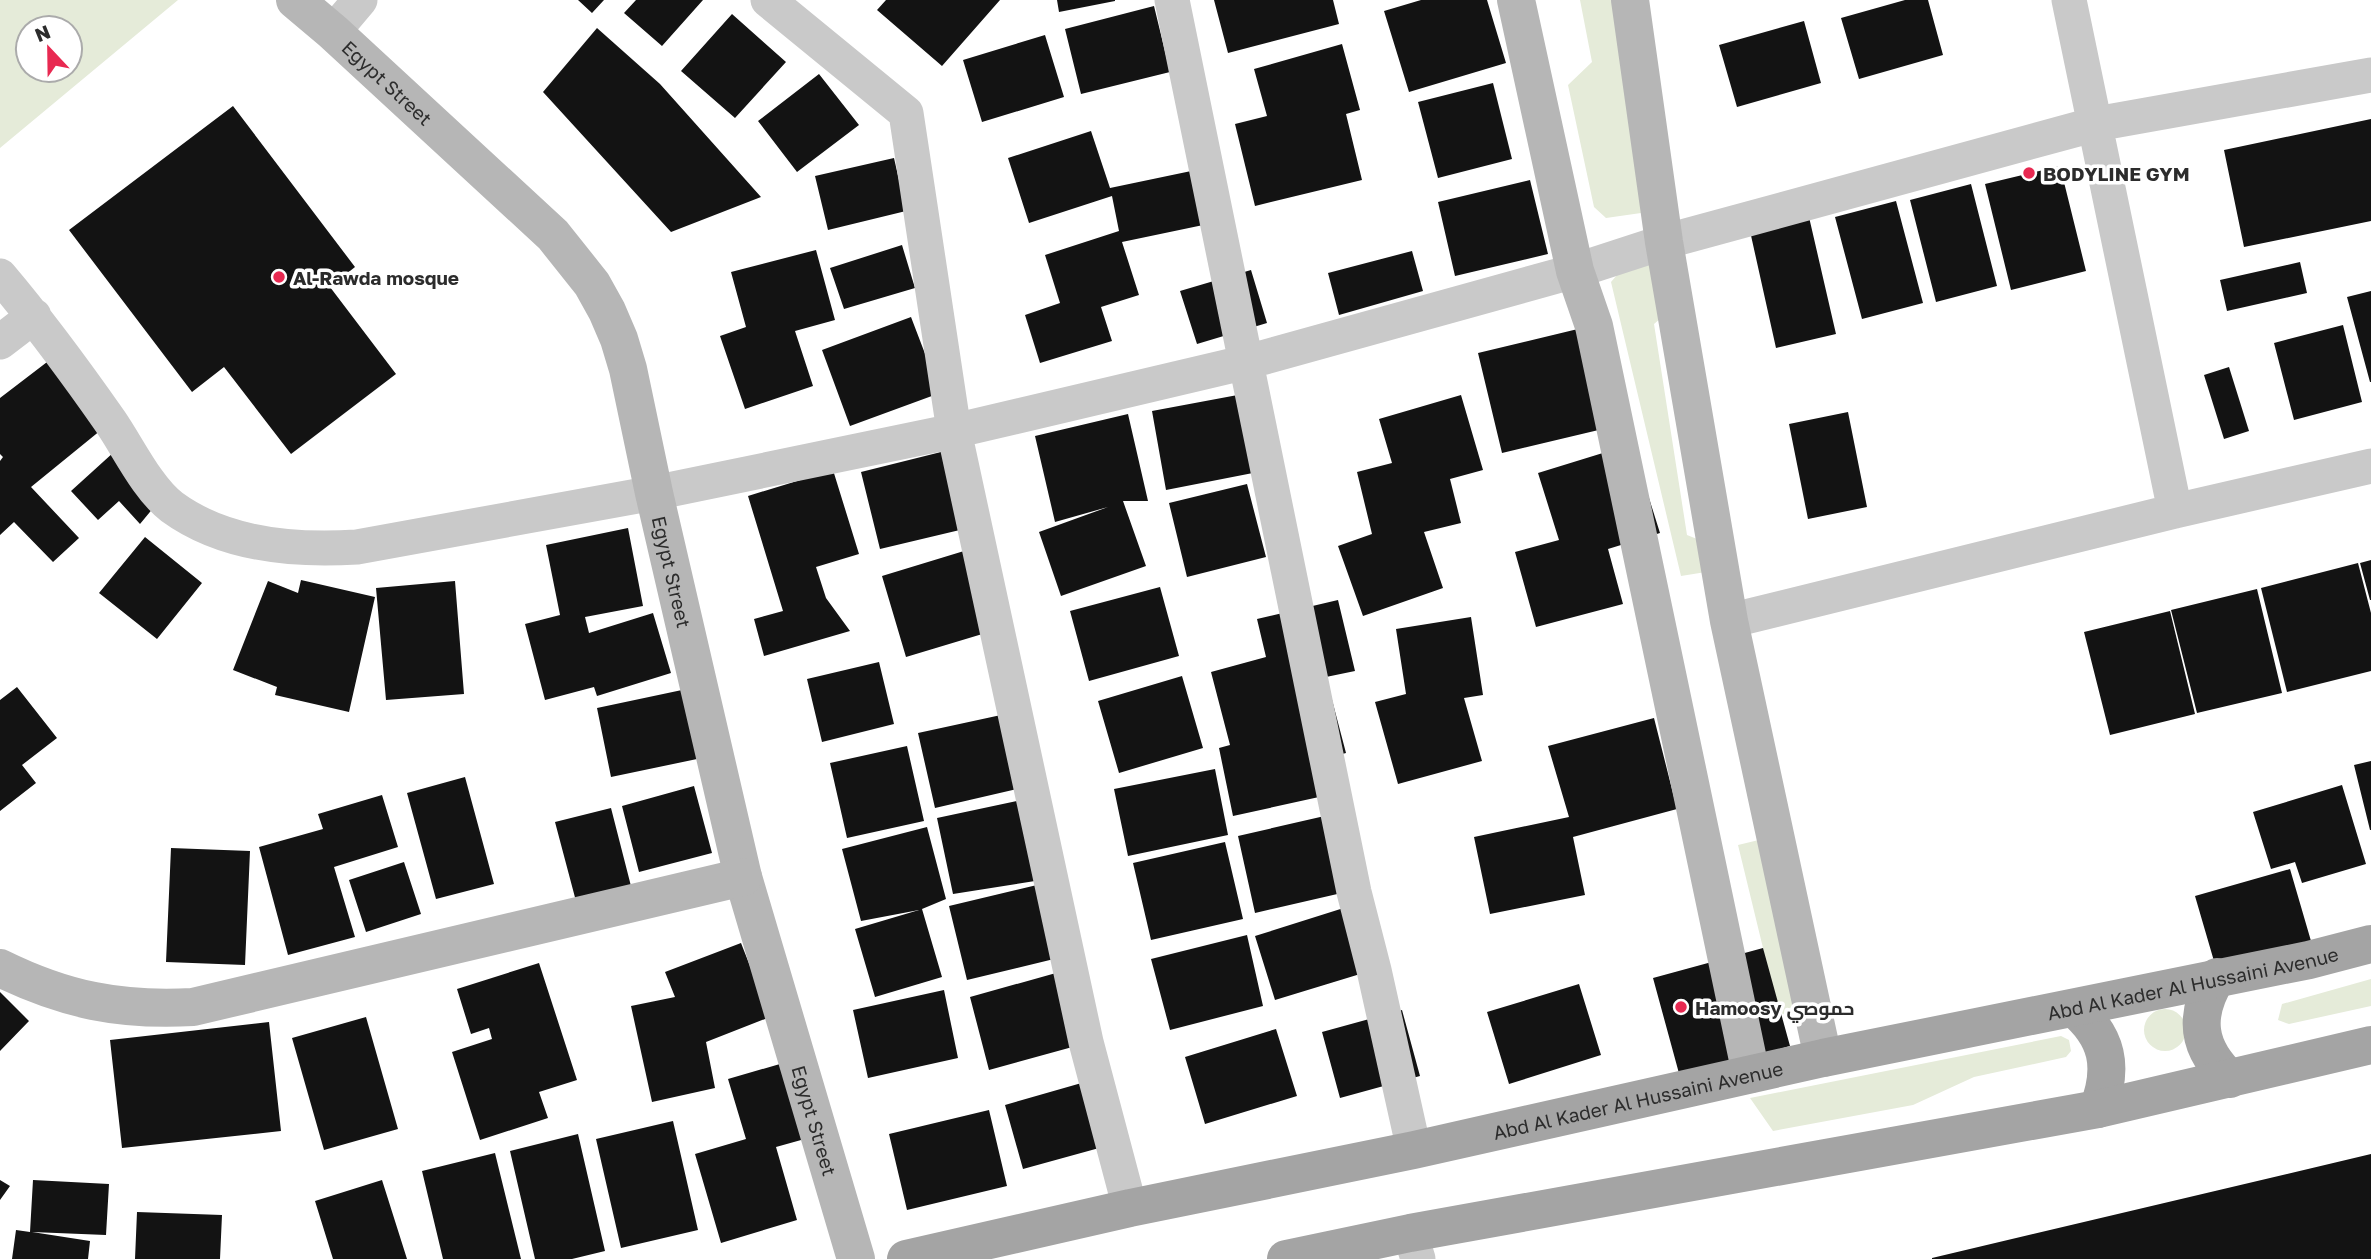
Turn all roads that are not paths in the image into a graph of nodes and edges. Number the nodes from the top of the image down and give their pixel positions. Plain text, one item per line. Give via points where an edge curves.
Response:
1 (295, 0) edge
2 (360, 0) edge
3 (768, 0) edge
4 (1172, 0) edge
5 (1517, 0) edge
6 (1630, 0) edge
7 (2069, 0) edge
8 (333, 32) junction
9 (2371, 75) edge
10 (2096, 124) junction
11 (1664, 242) junction
12 (1575, 271) junction
13 (0, 276) edge
14 (34, 316) junction
15 (0, 341) edge
16 (1247, 362) junction
17 (954, 431) junction
18 (2371, 466) edge
19 (654, 494) junction
20 (2175, 511) junction
21 (1729, 621) junction
22 (743, 877) junction
23 (2371, 944) edge
24 (0, 968) edge
25 (2217, 977) junction
26 (2074, 1008) junction
27 (2371, 1045) edge
28 (1823, 1058) junction
29 (1751, 1074) junction
30 (2230, 1079) junction
31 (2098, 1109) junction
32 (1414, 1150) junction
33 (1130, 1208) junction
34 (1414, 1246) edge
35 (856, 1259) edge
36 (906, 1259) edge
37 (1286, 1259) edge

1 - 8 street, Egypt Street
2 - 8 street
3 - 17 street via 906,113
4 - 16 street
5 - 12 street
6 - 11 street
7 - 10 street
8 - 19 street, Egypt Street via 553,235 592,284 628,369
9 - 10 street
10 - 11 street
10 - 20 street
11 - 12 street
11 - 21 street
12 - 16 street
12 - 29 street via 1594,326
13 - 14 street
14 - 15 street
14 - 19 street via 161,497 202,523 262,543 357,548
16 - 17 street
16 - 32 street via 1354,892
17 - 19 street
17 - 33 street via 1086,1042
18 - 20 street
19 - 22 street, Egypt Street
20 - 21 street
21 - 28 street
22 - 24 street via 193,1007 113,1006 74,998
22 - 35 street, Egypt Street
23 - 25 main road, Abd Al Kader Al Hussaini Avenue
25 - 26 main road, Abd Al Kader Al Hussaini Avenue
25 - 30 main road via 2203,1007 2203,1039 2209,1055
26 - 28 main road, Abd Al Kader Al Hussaini Avenue
26 - 31 main road via 2099,1036 2105,1054 2105,1091
27 - 30 main road
28 - 29 main road, Abd Al Kader Al Hussaini Avenue
29 - 32 main road, Abd Al Kader Al Hussaini Avenue
30 - 31 main road
31 - 34 main road
32 - 33 main road, Abd Al Kader Al Hussaini Avenue
33 - 36 main road, Abd Al Kader Al Hussaini Avenue
34 - 37 main road

